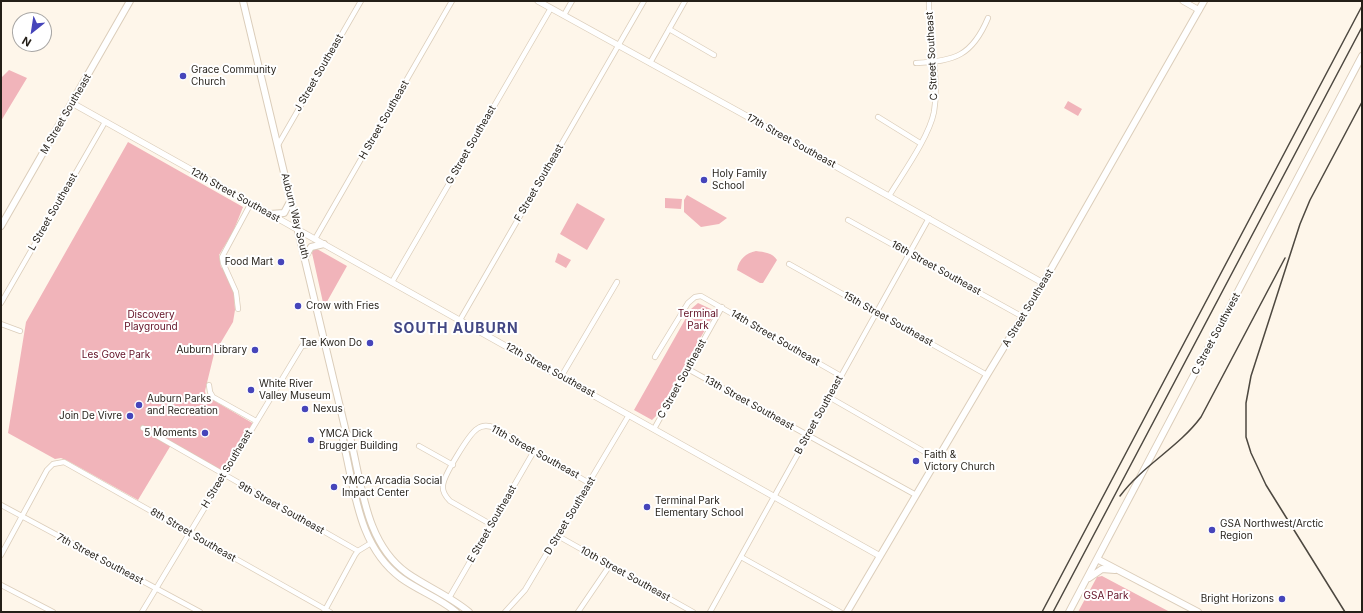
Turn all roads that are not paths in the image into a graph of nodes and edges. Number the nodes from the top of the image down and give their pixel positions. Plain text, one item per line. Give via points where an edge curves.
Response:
1 (130, 1) edge
2 (243, 1) edge
3 (361, 1) edge
4 (452, 1) edge
5 (538, 1) edge
6 (572, 1) edge
7 (644, 1) edge
8 (685, 1) edge
9 (929, 1) edge
10 (1183, 1) edge
11 (1204, 1) edge
12 (551, 8) junction
13 (1199, 10) junction
14 (564, 15) junction
15 (988, 18) dead end
16 (669, 29) junction
17 (618, 46) junction
18 (714, 54) dead end
19 (1362, 56) edge
20 (933, 62) junction
21 (650, 63) junction
22 (916, 64) dead end
23 (72, 103) junction
24 (878, 117) dead end
25 (105, 122) junction
26 (920, 143) junction
27 (278, 145) junction
28 (889, 196) junction
29 (291, 200) junction
30 (252, 203) junction
31 (270, 214) junction
32 (929, 218) junction
33 (848, 220) dead end
34 (1, 226) edge
35 (298, 229) junction
36 (315, 239) junction
37 (324, 244) junction
38 (910, 254) junction
39 (305, 257) junction
40 (789, 264) dead end
41 (392, 282) junction
42 (617, 282) dead end
43 (1043, 284) junction
44 (1, 303) edge
45 (722, 307) junction
46 (238, 309) dead end
47 (876, 313) junction
48 (1023, 317) junction
49 (460, 320) junction
50 (1, 324) edge
51 (20, 331) dead end
52 (325, 342) junction
53 (655, 357) dead end
54 (688, 369) junction
55 (987, 375) junction
56 (841, 376) junction
57 (561, 377) junction
58 (209, 385) dead end
59 (829, 397) junction
60 (629, 415) junction
61 (256, 421) junction
62 (143, 428) dead end
63 (654, 429) junction
64 (346, 432) junction
65 (808, 436) junction
66 (419, 446) dead end
67 (534, 451) junction
68 (937, 459) junction
69 (453, 465) junction
70 (224, 475) junction
71 (589, 483) junction
72 (916, 495) junction
73 (774, 497) junction
74 (1, 505) edge
75 (21, 517) junction
76 (492, 524) junction
77 (189, 533) junction
78 (558, 536) junction
79 (377, 539) junction
80 (371, 543) junction
81 (358, 551) junction
82 (1, 555) edge
83 (880, 556) junction
84 (741, 557) junction
85 (1097, 559) junction
86 (610, 565) junction
87 (1122, 572) junction
88 (1084, 584) junction
89 (1, 585) edge
90 (156, 589) junction
91 (449, 598) junction
92 (458, 604) junction
93 (327, 611) edge
94 (53, 612) edge
95 (142, 612) edge
96 (200, 612) edge
97 (456, 612) edge
98 (463, 612) edge
99 (470, 612) edge
100 (505, 612) edge
101 (578, 612) edge
102 (693, 612) edge
103 (710, 612) edge
104 (840, 612) edge
105 (847, 612) edge
106 (1069, 612) edge
107 (1198, 612) edge

1 - 23 main road, M Street Southeast
2 - 27 main road, Auburn Way South
3 - 27 street, J Street Southeast
4 - 36 street, H Street Southeast
5 - 12 street, 17th Street Southeast
6 - 14 street
7 - 17 street, F Street Southeast
8 - 16 street
9 - 20 street, C Street Southeast
10 - 13 street
11 - 13 main road, A Street Southeast
12 - 14 street, 17th Street Southeast
12 - 41 street, G Street Southeast
13 - 43 main road, A Street Southeast
14 - 17 street, 17th Street Southeast
15 - 20 street via 978,39 968,51 950,59
16 - 18 street
16 - 21 street
17 - 21 street, 17th Street Southeast
17 - 49 street, F Street Southeast
19 - 85 main road, C Street Southwest
20 - 22 street
20 - 26 street, C Street Southeast via 934,113
21 - 28 street, 17th Street Southeast
23 - 25 street, 12th Street Southeast
23 - 34 main road, M Street Southeast
24 - 26 street
25 - 30 street, 12th Street Southeast
25 - 44 street, L Street Southeast
26 - 28 street, C Street Southeast
27 - 29 main road, Auburn Way South
28 - 32 street, 17th Street Southeast
29 - 31 main road via 284,213
29 - 35 main road, Auburn Way South
30 - 31 street, 12th Street Southeast
30 - 46 street via 222,257 236,292
31 - 35 street, 12th Street Southeast
32 - 38 street, B Street Southeast
32 - 43 street, 17th Street Southeast
33 - 38 street, 16th Street Southeast
35 - 36 street, 12th Street Southeast
35 - 39 main road, Auburn Way South
36 - 37 street, 12th Street Southeast
37 - 39 main road via 311,247
37 - 41 street, 12th Street Southeast
38 - 47 street, B Street Southeast
38 - 48 street, 16th Street Southeast
39 - 52 main road, Auburn Way South
40 - 47 street, 15th Street Southeast
41 - 49 street, 12th Street Southeast
42 - 57 street
43 - 48 main road, A Street Southeast
45 - 53 street, 14th Street Southeast via 698,296 690,300
45 - 54 street, C Street Southeast
45 - 56 street, 14th Street Southeast
47 - 55 street, 15th Street Southeast
47 - 56 street, B Street Southeast
48 - 55 main road, A Street Southeast
49 - 57 street, 12th Street Southeast
50 - 51 street
52 - 61 street, H Street Southeast via 302,346
52 - 64 main road, Auburn Way South
54 - 63 street, C Street Southeast
54 - 65 street, 13th Street Southeast
55 - 68 main road, A Street Southeast
56 - 59 street, B Street Southeast
57 - 60 street, 12th Street Southeast
58 - 61 street via 214,398
59 - 65 street, B Street Southeast
59 - 68 street
60 - 63 street, 12th Street Southeast
60 - 71 street, D Street Southeast
61 - 70 street, H Street Southeast
62 - 70 street, 9th Street Southeast
63 - 73 street, 12th Street Southeast
64 - 79 main road, Auburn Way South via 350,437
64 - 80 main road, Auburn Way South via 344,446 363,526
65 - 72 street, 13th Street Southeast
65 - 73 street, B Street Southeast
66 - 69 street
67 - 69 street, 11th Street Southeast via 493,427 480,427 473,432
67 - 71 street, 11th Street Southeast
67 - 76 street, E Street Southeast
68 - 72 main road, A Street Southeast
69 - 76 street via 444,480 444,492 450,501
70 - 77 street, H Street Southeast
70 - 81 street, 9th Street Southeast
71 - 78 street, D Street Southeast
72 - 83 main road, A Street Southeast
73 - 83 street, 12th Street Southeast
73 - 84 street, B Street Southeast
74 - 75 street, 7th Street Southeast
75 - 77 street, 8th Street Southeast via 47,470 56,463 67,463
75 - 82 street
75 - 90 street, 7th Street Southeast
76 - 91 street, E Street Southeast
77 - 90 street, H Street Southeast
77 - 93 street, 8th Street Southeast
78 - 86 street, 10th Street Southeast
78 - 100 street, D Street Southeast via 521,595
79 - 80 main road
79 - 91 main road, Auburn Way South via 402,569
80 - 81 street
80 - 97 main road, Auburn Way South via 400,577
81 - 93 street
83 - 105 main road, A Street Southeast
84 - 103 street, B Street Southeast
84 - 104 street
85 - 87 main road
85 - 88 main road, C Street Southwest
86 - 101 street
86 - 102 street, 10th Street Southeast
87 - 88 main road via 1100,570
87 - 107 main road
88 - 106 main road, C Street Southwest
89 - 94 street
90 - 95 street, H Street Southeast
90 - 96 street, 7th Street Southeast
91 - 92 main road, Auburn Way South
92 - 98 main road
92 - 99 main road, Auburn Way South

